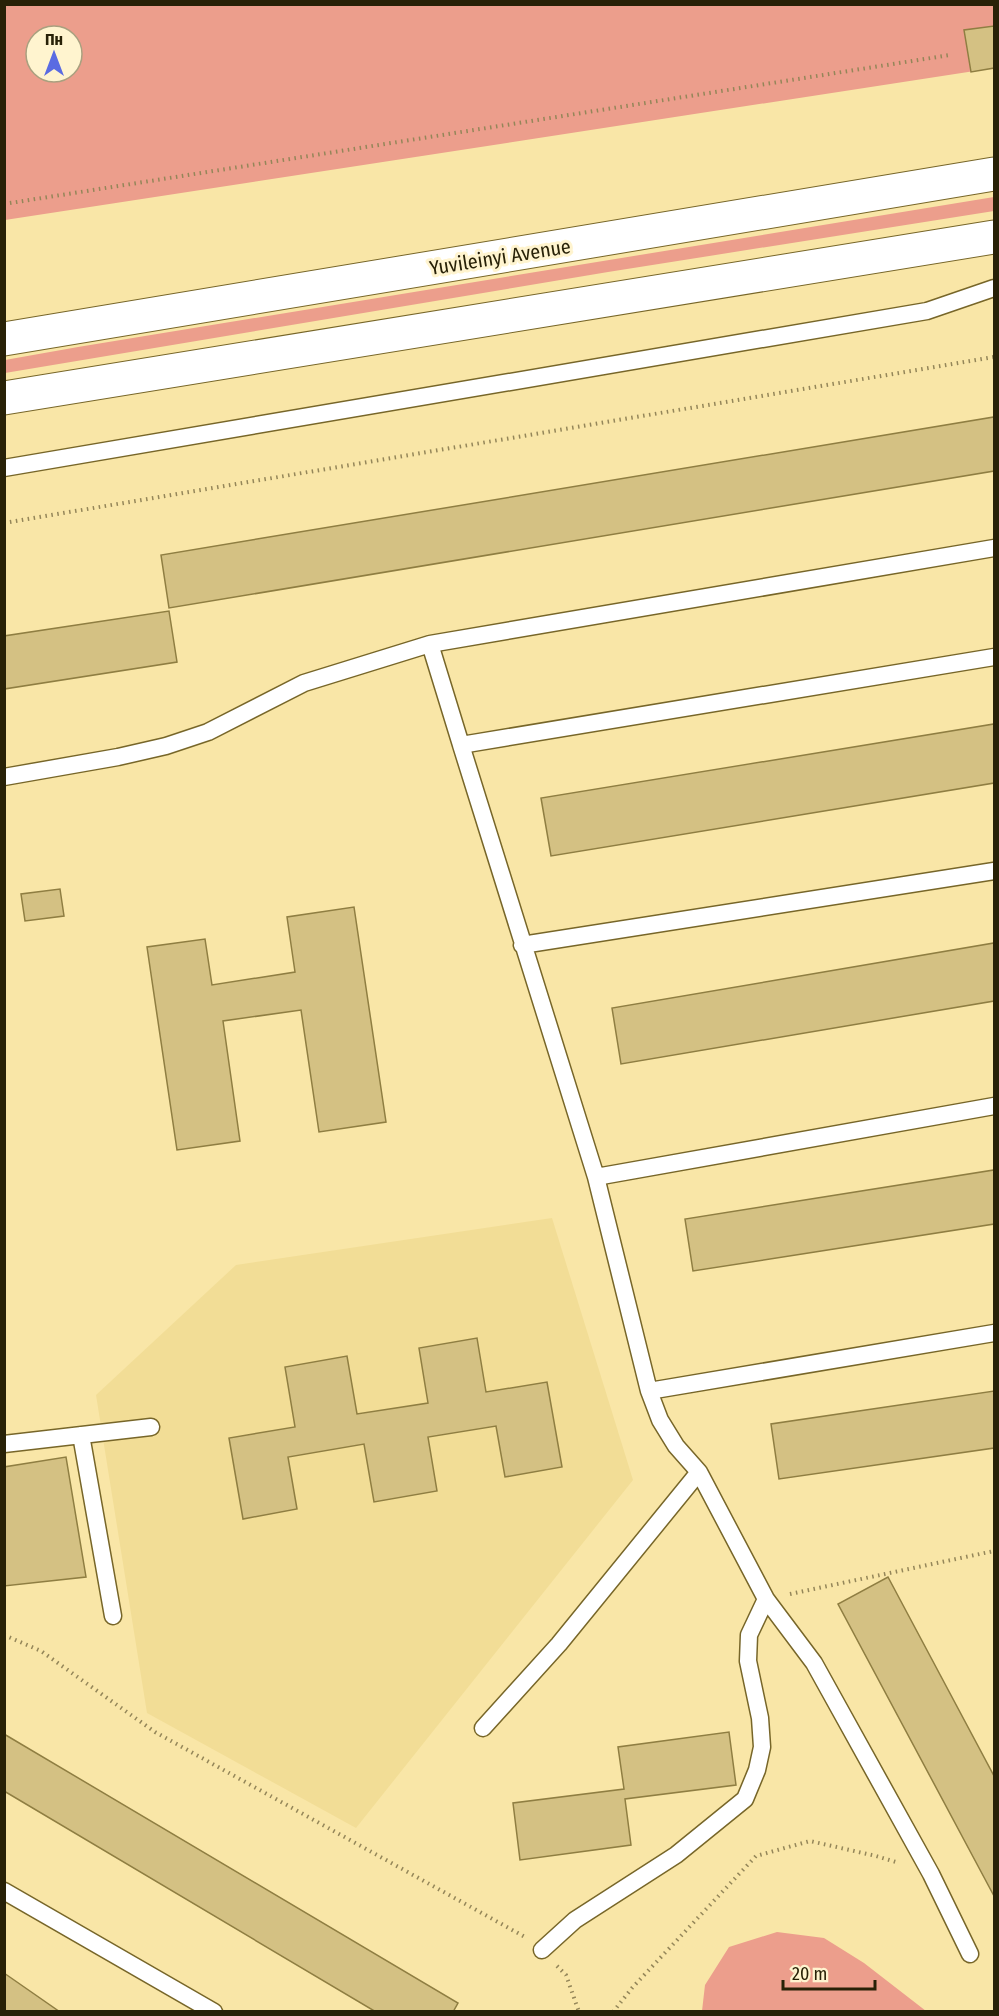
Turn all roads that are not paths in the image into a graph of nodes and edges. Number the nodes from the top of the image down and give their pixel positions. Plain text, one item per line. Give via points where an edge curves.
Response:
1 (994, 174) edge
2 (994, 237) edge
3 (994, 288) edge
4 (4, 339) edge
5 (4, 398) edge
6 (4, 468) edge
7 (994, 548) edge
8 (430, 644) junction
9 (994, 657) edge
10 (461, 745) junction
11 (4, 777) edge
12 (994, 871) edge
13 (522, 945) junction
14 (994, 1106) edge
15 (596, 1176) junction
16 (994, 1333) edge
17 (649, 1391) junction
18 (152, 1427) dead end
19 (81, 1435) junction
20 (4, 1444) edge
21 (699, 1472) junction
22 (766, 1599) junction
23 (112, 1616) dead end
24 (483, 1728) dead end
25 (4, 1891) edge
26 (542, 1950) dead end
27 (970, 1954) dead end
28 (214, 2012) edge

1 - 4 main road, Yuvileinyi Avenue
2 - 5 main road
3 - 6 lane via 927,311
7 - 8 lane
8 - 10 lane
8 - 11 lane via 304,683 187,739 118,757
9 - 10 lane
10 - 13 lane
12 - 13 lane
13 - 15 lane
14 - 15 lane
15 - 17 lane
16 - 17 lane
17 - 21 lane via 675,1446
18 - 19 lane
19 - 20 lane
19 - 23 lane
21 - 22 lane
21 - 24 lane via 559,1644
22 - 26 lane via 749,1635 748,1660 762,1747 745,1799 676,1854 575,1920
22 - 27 lane via 814,1663 931,1874
25 - 28 lane

